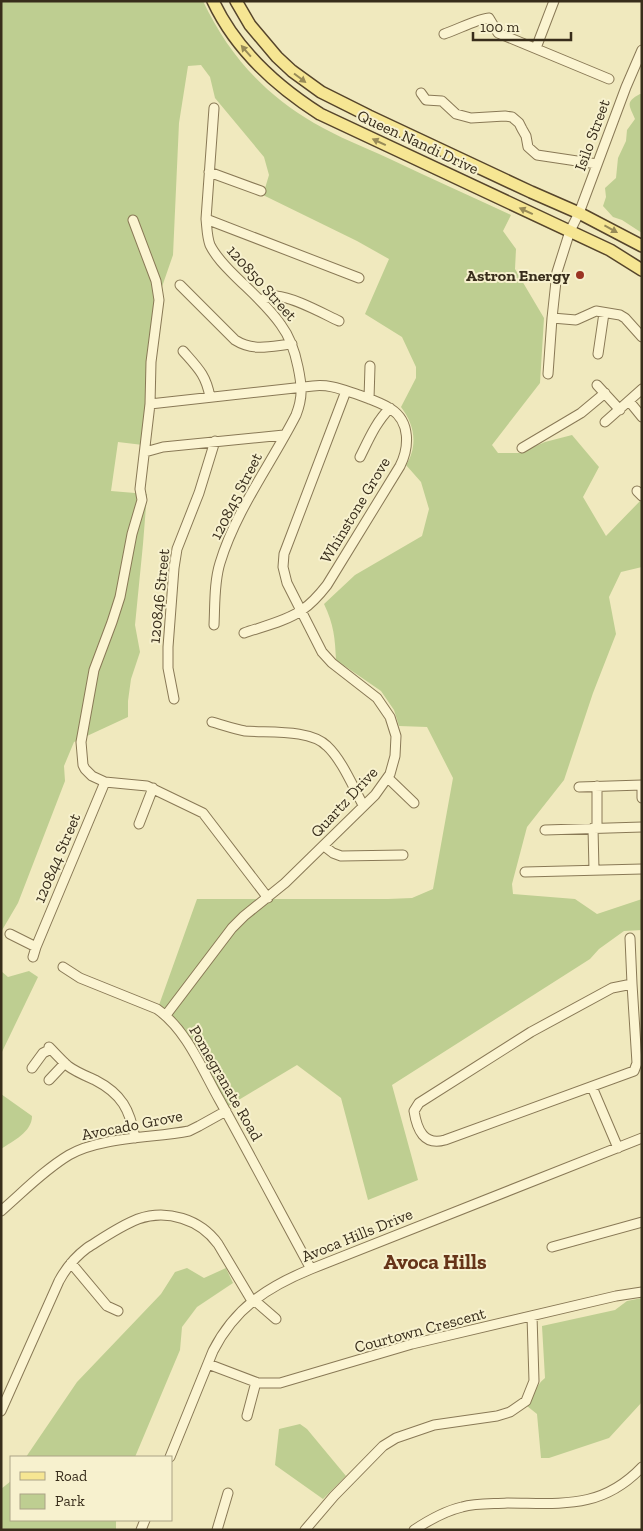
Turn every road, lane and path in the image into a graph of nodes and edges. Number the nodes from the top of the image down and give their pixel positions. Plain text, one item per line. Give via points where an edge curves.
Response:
1 (213, 1) edge
2 (236, 1) edge
3 (554, 1) edge
4 (444, 34) dead end
5 (536, 48) junction
6 (642, 50) edge
7 (609, 80) dead end
8 (421, 93) dead end
9 (214, 108) dead end
10 (597, 164) junction
11 (209, 172) junction
12 (261, 191) dead end
13 (579, 212) junction
14 (206, 219) junction
15 (133, 220) dead end
16 (570, 231) junction
17 (642, 246) edge
18 (642, 270) edge
19 (359, 278) dead end
20 (180, 285) dead end
21 (260, 300) junction
22 (604, 313) junction
23 (552, 318) junction
24 (339, 320) dead end
25 (642, 336) edge
26 (292, 344) junction
27 (183, 351) dead end
28 (598, 354) dead end
29 (370, 366) dead end
30 (548, 374) dead end
31 (597, 384) dead end
32 (302, 387) junction
33 (642, 389) edge
34 (346, 390) junction
35 (605, 393) junction
36 (210, 397) junction
37 (369, 399) junction
38 (629, 401) junction
39 (150, 404) junction
40 (390, 408) junction
41 (620, 410) junction
42 (642, 417) edge
43 (605, 422) dead end
44 (284, 435) junction
45 (215, 441) junction
46 (522, 448) dead end
47 (145, 452) junction
48 (360, 457) dead end
49 (302, 610) junction
50 (214, 625) dead end
51 (244, 633) dead end
52 (174, 699) dead end
53 (212, 722) dead end
54 (388, 778) junction
55 (105, 782) junction
56 (642, 785) edge
57 (597, 786) junction
58 (579, 787) dead end
59 (153, 788) junction
60 (642, 798) edge
61 (414, 803) dead end
62 (363, 805) junction
63 (138, 824) dead end
64 (642, 827) edge
65 (595, 828) junction
66 (545, 830) dead end
67 (324, 846) junction
68 (402, 855) dead end
69 (642, 869) edge
70 (594, 870) junction
71 (525, 872) dead end
72 (268, 898) junction
73 (10, 934) dead end
74 (630, 938) dead end
75 (36, 946) junction
76 (33, 957) dead end
77 (63, 967) dead end
78 (632, 984) junction
79 (166, 1015) junction
80 (65, 1064) junction
81 (32, 1068) dead end
82 (50, 1080) dead end
83 (592, 1087) junction
84 (226, 1111) junction
85 (135, 1138) junction
86 (642, 1138) edge
87 (618, 1148) junction
88 (1, 1211) edge
89 (642, 1222) edge
90 (552, 1247) dead end
91 (71, 1263) junction
92 (311, 1269) junction
93 (642, 1292) edge
94 (253, 1300) junction
95 (118, 1311) dead end
96 (532, 1316) junction
97 (276, 1319) dead end
98 (208, 1364) junction
99 (256, 1382) junction
100 (1, 1411) edge
101 (247, 1416) dead end
102 (170, 1456) edge
103 (642, 1467) edge
104 (228, 1493) dead end
105 (217, 1530) edge
106 (305, 1530) edge
107 (414, 1530) edge

16 -> 1 main road, Queen Nandi Drive via 306,106 286,92 238,43
2 -> 13 main road, Queen Nandi Drive via 265,44 292,71 321,92
3 - 5 street
4 - 5 street via 486,17 498,33
5 - 7 street
6 - 10 street, Isilo Street
8 - 10 street via 426,100 442,102 462,116 512,118 522,129 528,147 537,155
9 - 11 street, 120850 Street
10 - 13 street, Isilo Street
11 - 12 street
11 - 14 street, 120850 Street
13 - 16 street, Isilo Street
13 -> 17 main road, Queen Nandi Drive
14 - 19 street
14 - 21 street, 120850 Street via 207,235 214,253
15 - 39 street via 156,281 159,300 151,362
16 - 18 main road, Queen Nandi Drive
16 - 23 street, Isilo Street via 557,272
20 - 26 street via 245,346
21 - 24 street via 279,297
21 - 26 street, 120850 Street via 281,324
22 - 23 street via 596,311 576,320
22 - 25 street via 623,316
22 - 28 street
23 - 30 street, Isilo Street
26 - 32 street, 120850 Street
27 - 36 street via 202,374
29 - 37 street
31 - 35 street
32 - 34 street via 328,385
32 - 36 street
32 - 44 street, 120845 Street via 299,407
33 - 38 street
34 - 37 street
34 - 49 street, Quartz Drive via 284,554 284,575
35 - 41 street
35 - 46 street via 581,413
36 - 39 street
37 - 40 street
38 - 41 street
38 - 42 street
39 - 47 street
40 - 48 street via 373,429
40 - 49 street, Whinstone Grove via 406,433 404,459 327,585
41 - 43 street
44 - 45 street
44 - 50 street, 120845 Street via 237,522 220,563
45 - 47 street
45 - 52 street, 120846 Street via 200,493 177,549 168,647
47 - 55 street via 140,489 142,500 120,597 94,670 81,742 85,769
49 - 51 street, Whinstone Grove
49 - 54 street, Quartz Drive via 322,652 377,698 390,717 397,745
53 - 62 street via 243,730 304,735 321,740 332,751
54 - 61 street
54 - 62 street, Quartz Drive
55 - 59 street
55 - 75 street, 120844 Street
56 - 57 street
56 - 60 street
57 - 58 street
57 - 65 street
59 - 63 street
59 - 72 street via 206,816
62 - 67 street, Quartz Drive
64 - 65 street
65 - 66 street
65 - 70 street
67 - 68 street via 341,856
67 - 72 street, Quartz Drive
69 - 70 street
70 - 71 street
72 - 79 street, Quartz Drive via 232,928
73 - 75 street
74 - 78 street
75 - 76 street, 120844 Street
77 - 79 street, Pomegranate Road via 80,978
78 - 83 street via 637,1066 630,1073
78 - 83 street via 612,988 531,1032 418,1103 414,1114 421,1133 429,1141 436,1142
79 - 84 street, Pomegranate Road via 187,1042
80 - 81 street via 50,1048
80 - 82 street
80 - 85 street via 117,1095 130,1116
83 - 87 street
84 - 85 street, Avocado Grove via 189,1131
84 - 92 street, Pomegranate Road
85 - 88 street, Avocado Grove via 90,1147 69,1155
86 - 87 street, Avoca Hills Drive
87 - 92 street, Avoca Hills Drive
89 - 90 street
91 - 94 street via 87,1248 136,1220 162,1215 176,1217 200,1226 214,1238
91 - 95 street via 107,1306
91 - 100 street via 59,1281
92 - 94 street, Avoca Hills Drive
93 - 96 street, Courtown Crescent
94 - 97 street
94 - 98 street, Avoca Hills Drive via 221,1335
96 - 99 street, Courtown Crescent via 412,1344 291,1381
96 - 106 street via 534,1382 526,1401 497,1416 434,1425 396,1438 383,1446
98 - 99 street, Courtown Crescent
98 - 102 street, Avoca Hills Drive
99 - 101 street
103 - 107 street via 615,1490 597,1497 563,1503 462,1507 443,1513
104 - 105 street

